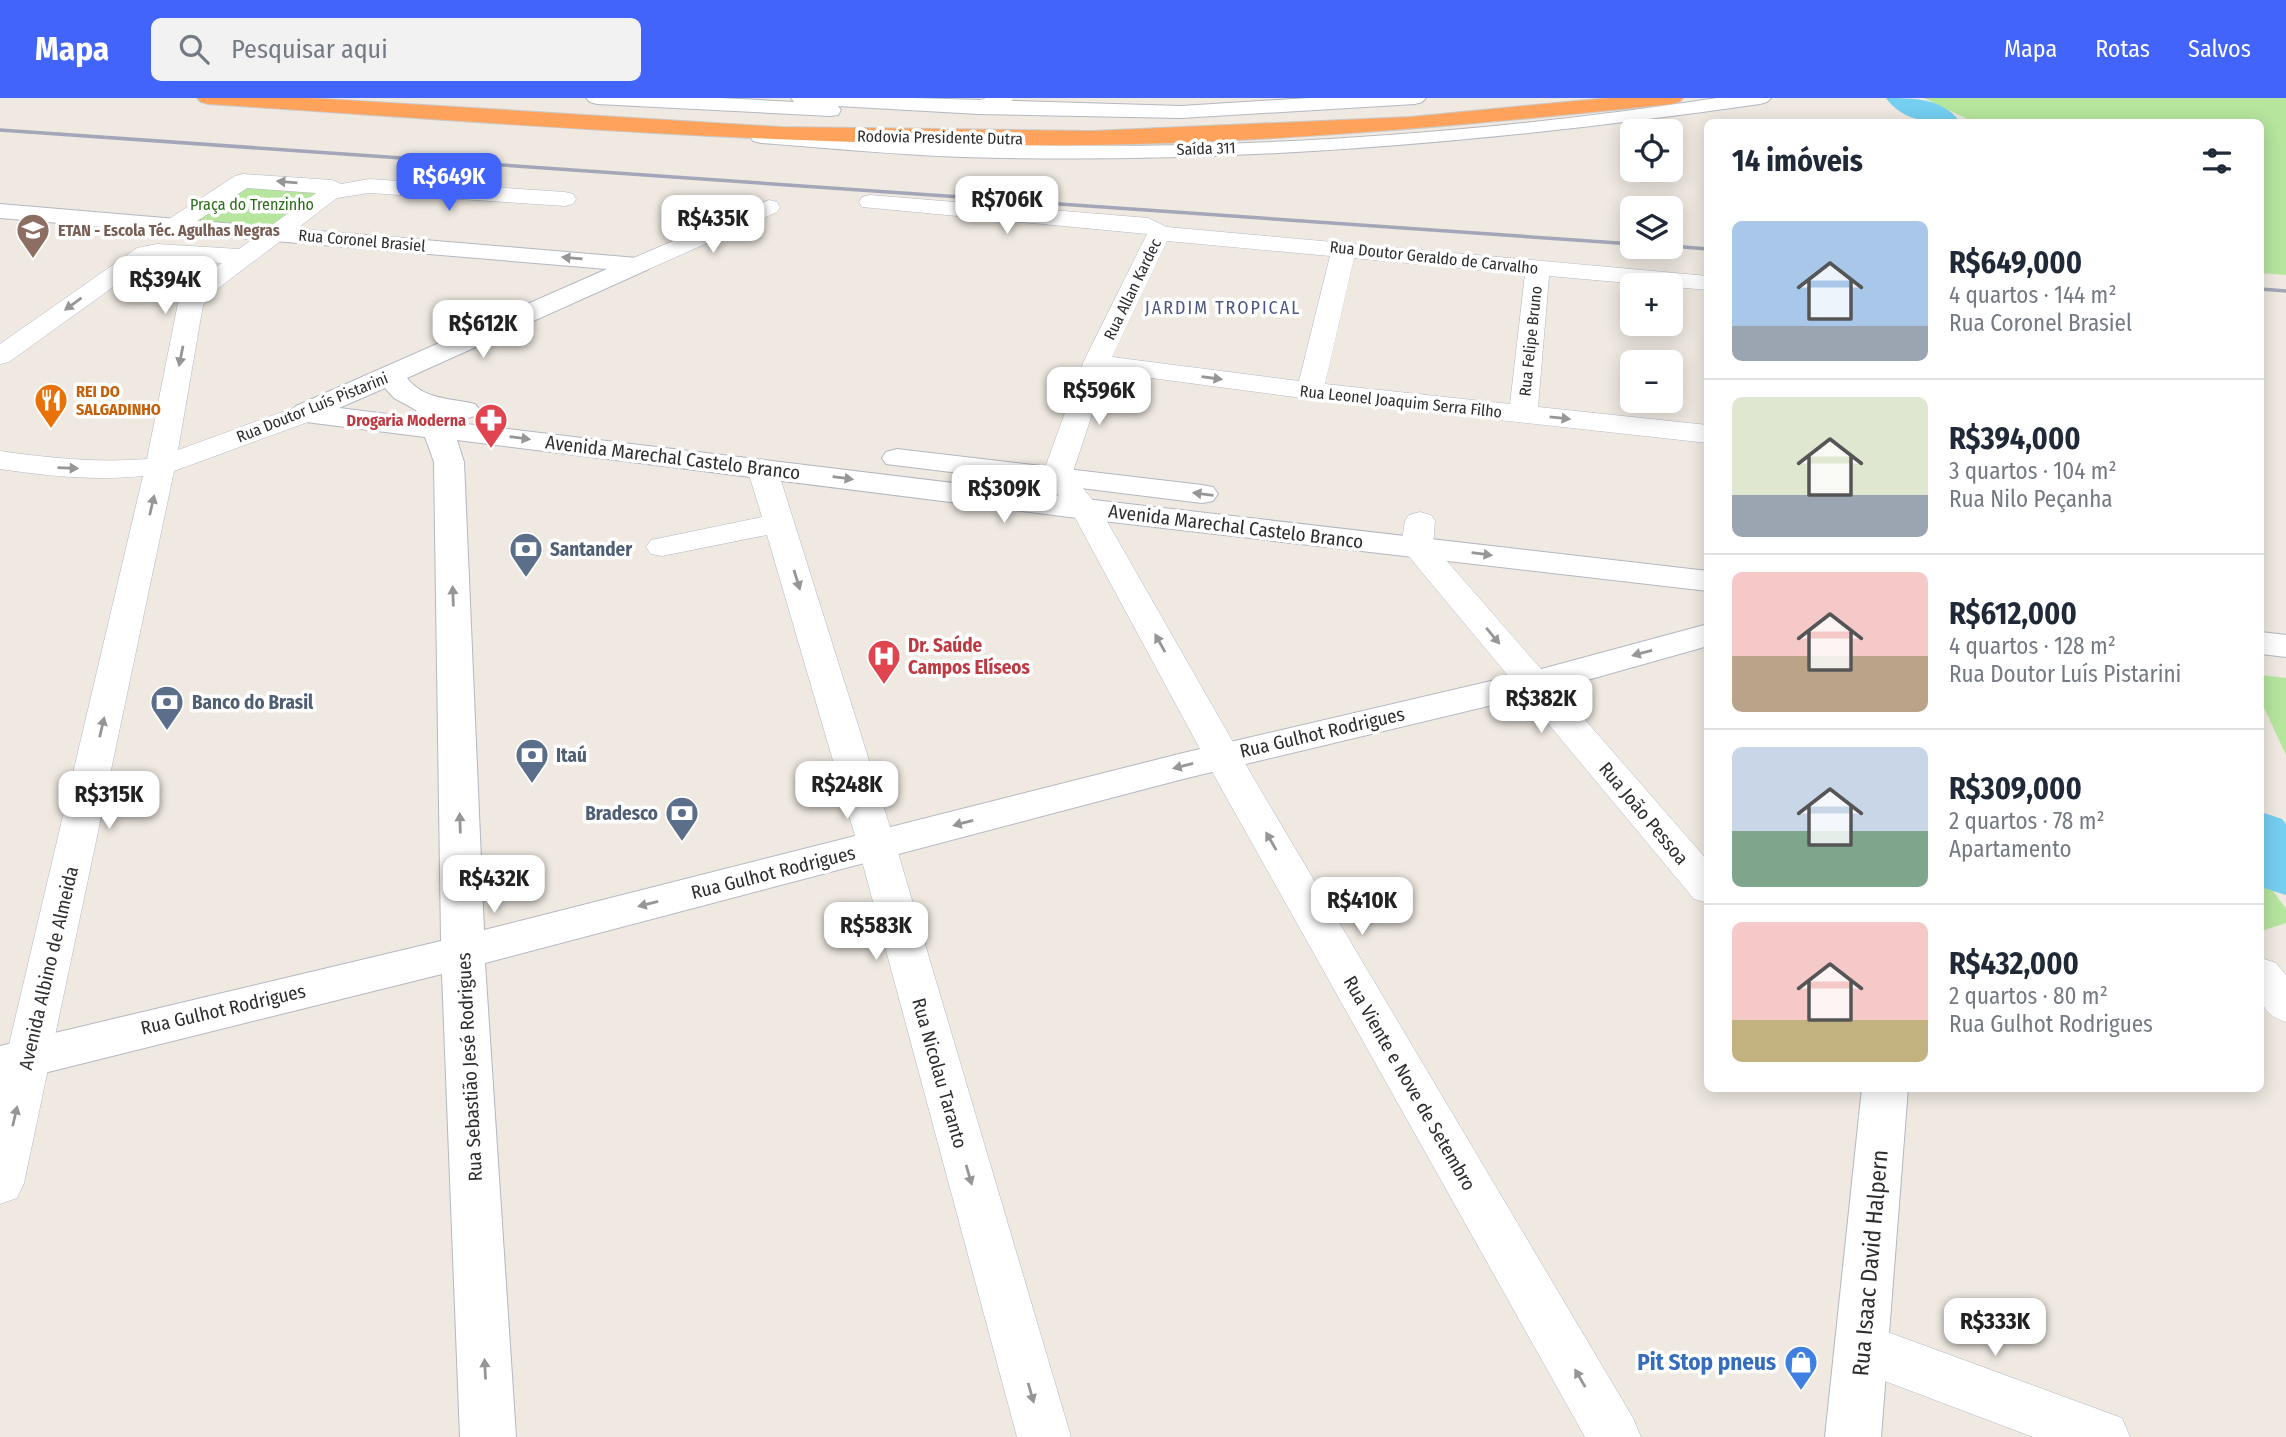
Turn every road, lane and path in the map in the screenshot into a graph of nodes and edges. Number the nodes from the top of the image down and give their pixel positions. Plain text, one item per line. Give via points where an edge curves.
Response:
1 (208, 98) edge
2 (351, 98) edge
3 (597, 98) edge
4 (802, 98) edge
5 (1004, 98) edge
6 (1415, 98) edge
7 (1574, 98) edge
8 (1672, 98) edge
9 (1760, 98) edge
10 (833, 99) edge
11 (670, 100) edge
12 (978, 108) junction
13 (1181, 113) junction
14 (650, 122) junction
15 (330, 192) junction
16 (565, 199) dead end
17 (870, 202) dead end
18 (769, 207) dead end
19 (0, 211) edge
20 (177, 224) junction
21 (1154, 229) junction
22 (279, 233) junction
23 (1344, 248) junction
24 (247, 257) junction
25 (640, 264) junction
26 (1538, 267) junction
27 (1704, 283) edge
28 (0, 356) edge
29 (1096, 363) junction
30 (391, 375) junction
31 (1310, 391) junction
32 (306, 413) junction
33 (1523, 414) junction
34 (433, 417) junction
35 (1704, 433) edge
36 (0, 460) edge
37 (160, 466) junction
38 (762, 468) junction
39 (1057, 476) junction
40 (1085, 509) junction
41 (780, 523) junction
42 (1418, 534) junction
43 (662, 547) dead end
44 (1704, 557) edge
45 (1704, 580) edge
46 (1704, 636) edge
47 (1534, 683) junction
48 (1224, 755) junction
49 (877, 845) junction
50 (1704, 883) edge
51 (463, 952) junction
52 (2264, 978) edge
53 (2286, 1004) edge
54 (14, 1062) edge
55 (1883, 1092) edge
56 (0, 1183) edge
57 (1863, 1348) junction
58 (486, 1435) edge
59 (1044, 1437) edge
60 (1614, 1437) edge
61 (1853, 1437) edge
62 (2103, 1437) edge

1 - 14 highway, Rodovia Presidente Dutra
2 - 14 highway, Rodovia Presidente Dutra
3 - 11 street
4 - 10 street
5 - 12 street
6 - 13 street
7 - 14 highway, Rodovia Presidente Dutra via 1303,120 1098,127
8 - 14 highway, Rodovia Presidente Dutra via 1435,122 1199,136 893,137
9 - 14 street, Saída 311 via 1484,132 1188,148 942,150
10 - 12 street
11 - 12 street via 890,112
12 - 13 street
13 - 14 highway
15 - 16 street via 369,186
15 -> 20 street via 329,185 243,181
15 - 22 street, Avenida Albino de Almeida
17 - 21 street, Rua Doutor Geraldo de Carvalho
18 - 25 street, Rua Doutor Luís Pistarini
19 - 20 street, Rua Coronel Brasiel
20 - 22 street, Rua Coronel Brasiel
21 - 23 street, Rua Doutor Geraldo de Carvalho
21 - 29 street, Rua Allan Kardec
22 - 24 street, Avenida Albino de Almeida
25 -> 22 street, Rua Coronel Brasiel
23 - 26 street, Rua Doutor Geraldo de Carvalho
23 - 31 street
24 -> 28 street via 145,253
24 -> 37 street, Avenida Albino de Almeida via 211,282 191,303
25 - 30 street, Rua Doutor Luís Pistarini
26 - 27 street, Rua Doutor Geraldo de Carvalho
26 - 33 street, Rua Felipe Bruno
29 -> 31 street, Rua Leonel Joaquim Serra Filho
29 - 39 street, Rua Allan Kardec
30 - 32 street, Rua Doutor Luís Pistarini
30 - 34 street, Avenida Marechal Castelo Branco via 404,393
31 - 33 street, Rua Leonel Joaquim Serra Filho
32 - 34 street, Avenida Marechal Castelo Branco
32 - 37 street, Rua Doutor Luís Pistarini
33 -> 35 street, Rua Leonel Joaquim Serra Filho
34 -> 38 street, Avenida Marechal Castelo Branco
34 - 39 street, Avenida Marechal Castelo Branco
51 -> 34 street, Rua Sebastião Jesé Rodrigues via 449,462
36 -> 37 street, Rua Doutor Luís Pistarini via 120,470
54 -> 37 street, Avenida Albino de Almeida
38 -> 40 street, Avenida Marechal Castelo Branco
38 - 41 street, Rua Nicolau Taranto
39 - 40 street, Rua Viente e Nove de Setembro
42 -> 39 street, Avenida Marechal Castelo Branco
40 - 42 street, Avenida Marechal Castelo Branco
48 -> 40 street, Rua Viente e Nove de Setembro
41 - 43 street
41 -> 49 street, Rua Nicolau Taranto
42 - 44 street, Avenida Marechal Castelo Branco
42 -> 45 street, Avenida Marechal Castelo Branco
42 -> 47 street, Rua João Pessoa
46 -> 47 street, Rua Gulhot Rodrigues
47 - 48 street, Rua Gulhot Rodrigues
47 - 50 street, Rua João Pessoa
48 -> 49 street, Rua Gulhot Rodrigues
60 -> 48 street, Rua Viente e Nove de Setembro
49 -> 51 street, Rua Gulhot Rodrigues
49 -> 59 street, Rua Nicolau Taranto
51 - 54 street, Rua Gulhot Rodrigues
58 -> 51 street, Rua Sebastião Jesé Rodrigues
52 - 53 street
56 -> 54 street, Avenida Albino de Almeida
55 - 57 street, Rua Isaac David Halpern
57 - 61 street, Rua Isaac David Halpern
57 - 62 street

